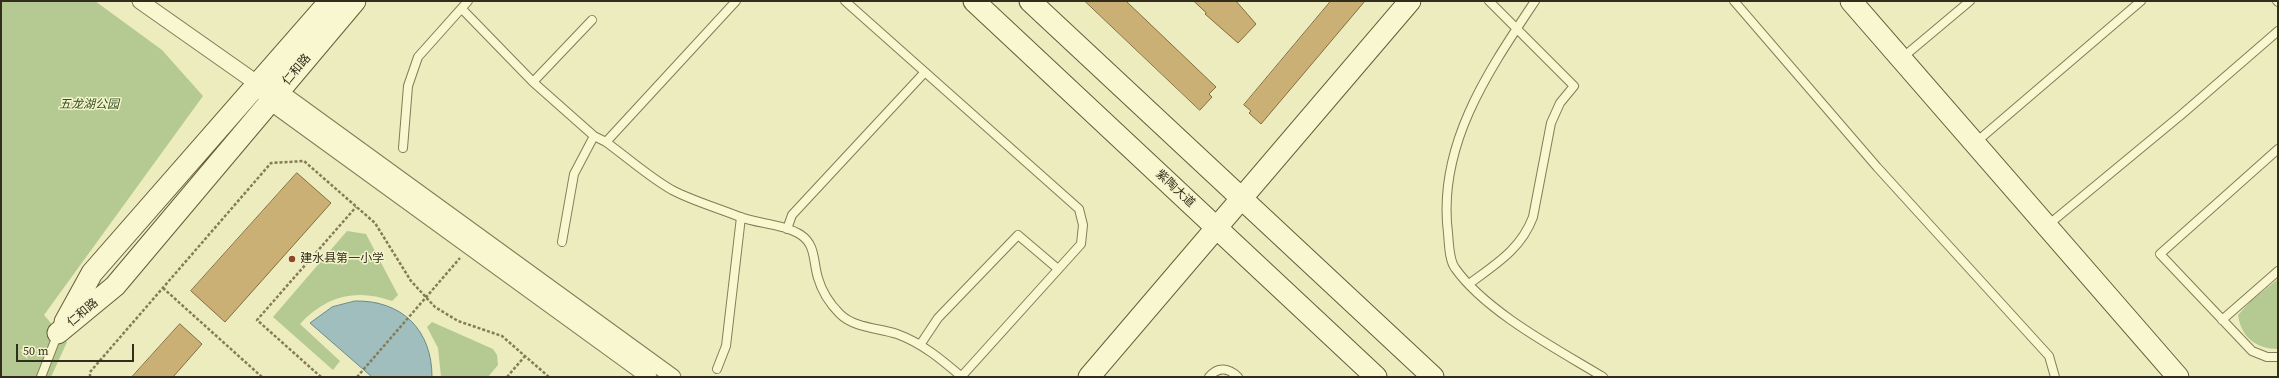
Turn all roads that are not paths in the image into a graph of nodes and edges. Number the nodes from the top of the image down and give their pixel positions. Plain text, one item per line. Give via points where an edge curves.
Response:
1 (140, 1) edge
2 (330, 1) edge
3 (355, 1) edge
4 (468, 1) edge
5 (736, 1) edge
6 (845, 1) edge
7 (974, 1) edge
8 (1030, 1) edge
9 (1410, 1) edge
10 (1489, 1) edge
11 (1535, 1) edge
12 (1734, 1) edge
13 (1851, 1) edge
14 (1970, 1) edge
15 (2141, 1) edge
16 (462, 9) junction
17 (592, 20) dead end
18 (1517, 29) junction
19 (2278, 31) edge
20 (1902, 59) junction
21 (925, 72) junction
22 (533, 82) junction
23 (258, 84) junction
24 (275, 96) junction
25 (594, 136) junction
26 (606, 142) junction
27 (1975, 143) junction
28 (403, 148) dead end
29 (2278, 149) edge
30 (1242, 198) junction
31 (741, 217) junction
32 (2047, 226) junction
33 (1216, 228) junction
34 (787, 229) junction
35 (562, 242) dead end
36 (1058, 269) junction
37 (2278, 271) edge
38 (1469, 284) junction
39 (2222, 320) junction
40 (58, 333) junction
41 (920, 345) junction
42 (2278, 356) edge
43 (718, 369) dead end
44 (41, 377) edge
45 (648, 377) edge
46 (673, 377) edge
47 (961, 377) edge
48 (1089, 377) edge
49 (1209, 377) edge
50 (1238, 377) edge
51 (1376, 377) edge
52 (1432, 377) edge
53 (1603, 377) edge
54 (2055, 377) edge
55 (2178, 377) edge

1 - 23 street
2 - 23 street, 仁和路
3 - 24 street, 仁和路
4 - 16 lane
5 - 26 lane
6 - 21 lane
7 - 33 street, 紫陶大道
8 - 30 street
9 - 30 street
10 - 18 lane
11 - 18 lane
12 - 54 lane via 1877,167 2048,356
13 - 20 street
14 - 20 lane
15 - 27 lane
16 - 22 lane
16 - 28 lane via 418,57 414,66 407,97
17 - 22 lane
18 - 38 lane via 1474,99 1451,170 1447,211 1450,249 1454,267
18 - 38 lane via 1574,86 1560,103 1551,123 1533,217 1528,228 1506,258
19 - 32 lane
20 - 27 street
21 - 34 lane via 792,215
21 - 36 lane via 1079,209 1083,225 1081,244
22 - 25 lane
23 - 24 street
23 - 40 street, 仁和路 via 92,273
24 - 40 street, 仁和路 via 115,286
24 - 45 street via 470,247
24 - 46 street
25 - 26 lane
25 - 35 lane via 574,174
26 - 31 lane via 672,190
27 - 32 street
29 - 39 lane via 2160,254
30 - 33 street
30 - 52 street
31 - 34 lane via 756,223
31 - 43 lane via 726,346
32 - 55 street
33 - 48 street
33 - 51 street, 紫陶大道
34 - 41 lane via 800,234 810,245 822,288 842,316 856,324 897,334
36 - 41 lane via 1018,234 938,318
36 - 47 lane
37 - 39 lane
38 - 53 lane via 1484,301
39 - 42 lane via 2252,351 2267,357
40 - 44 lane
41 - 47 lane via 939,357
49 - 50 lane via 1212,372 1222,369 1231,370

